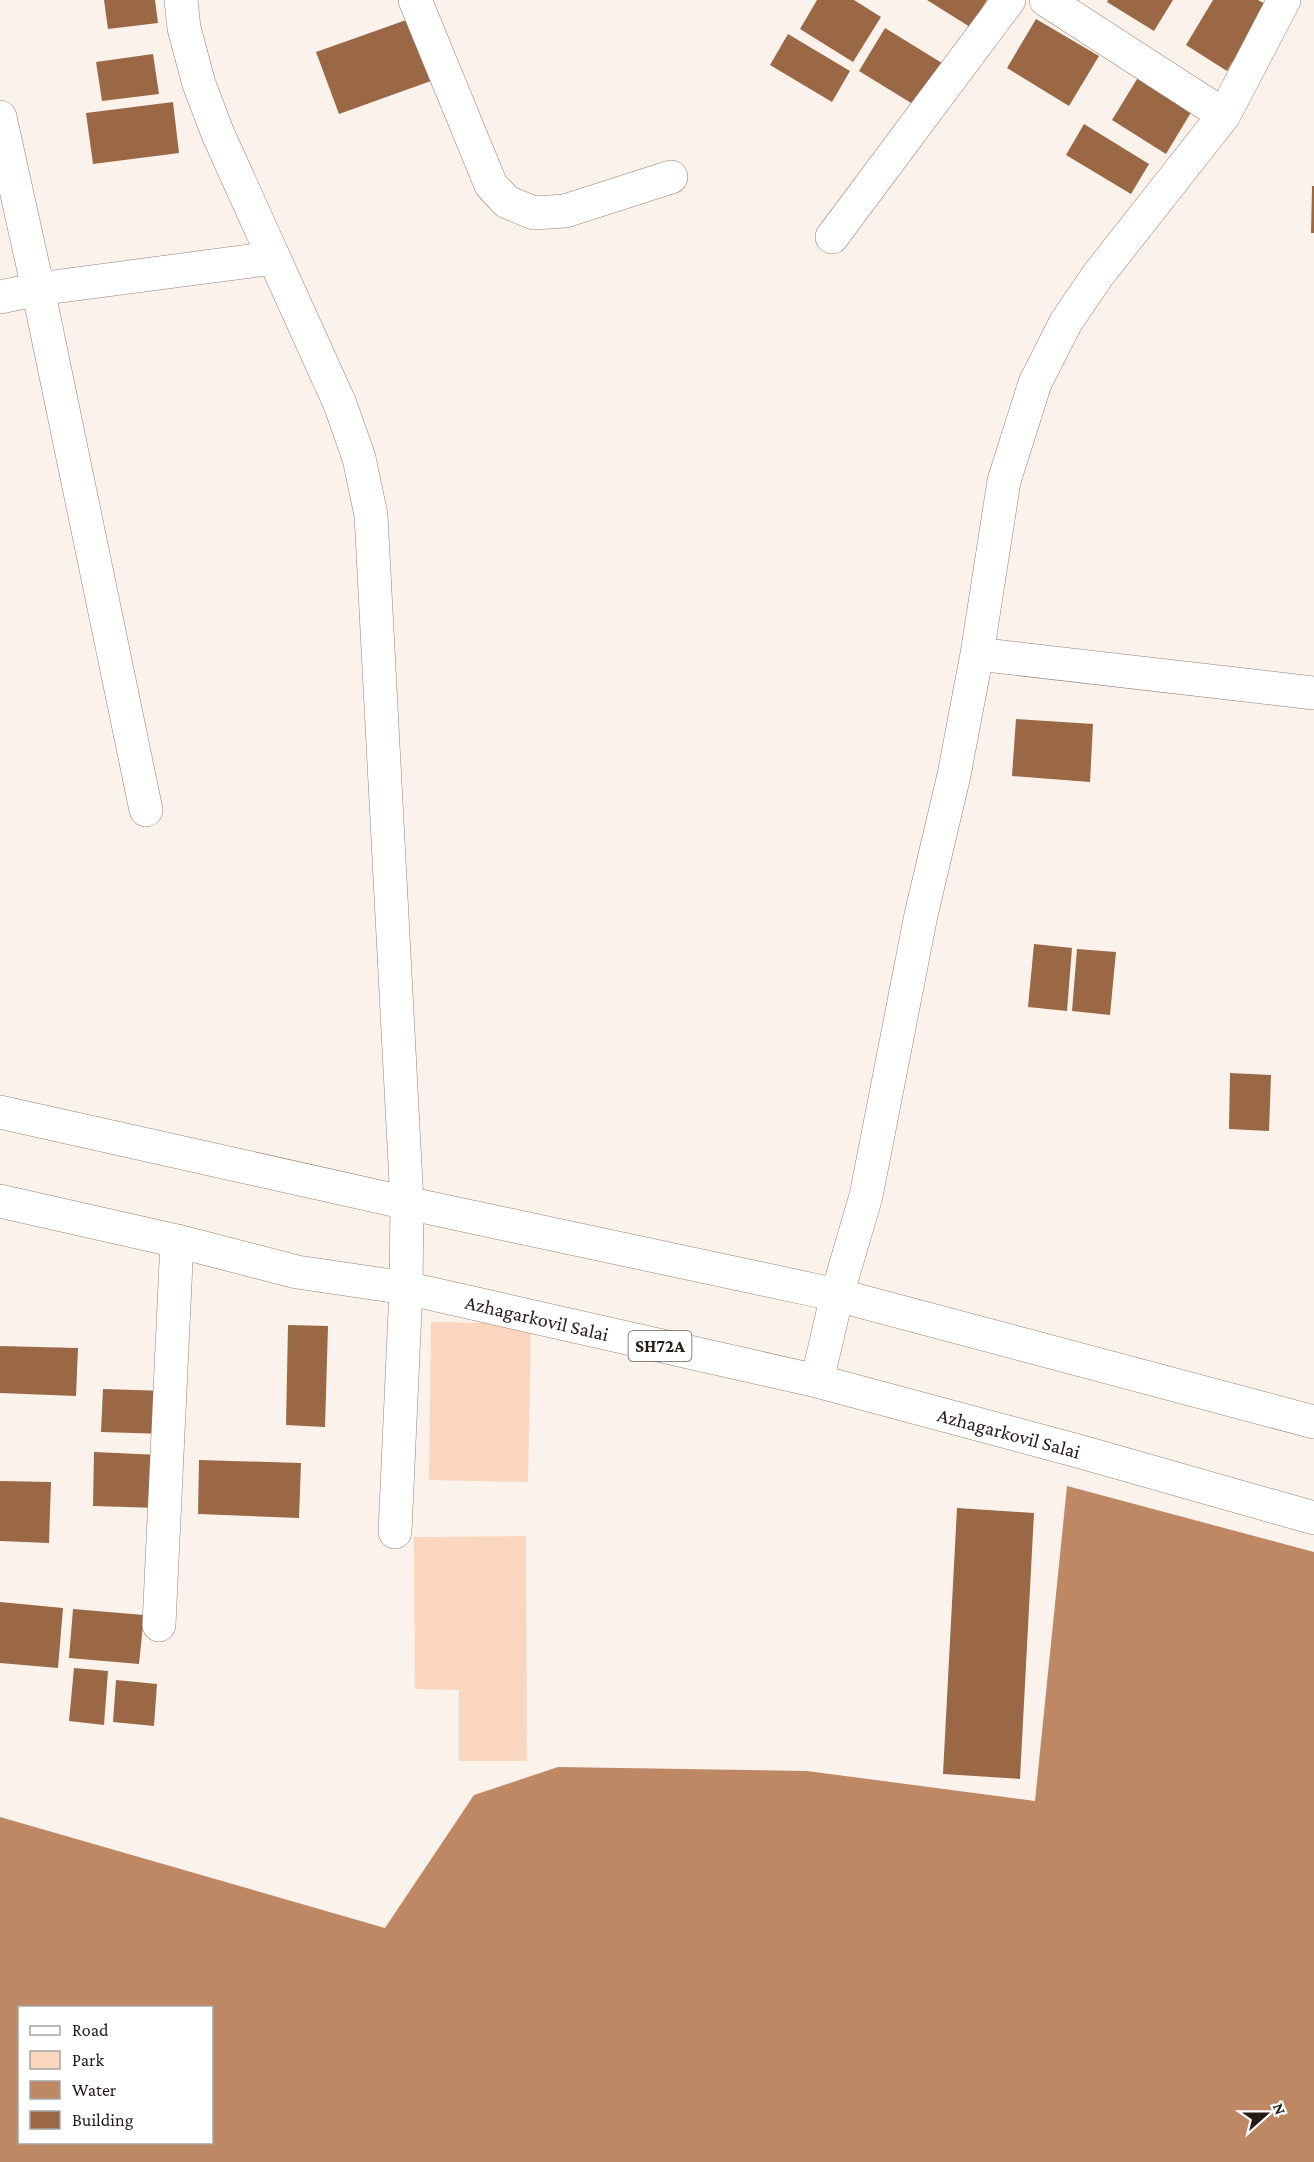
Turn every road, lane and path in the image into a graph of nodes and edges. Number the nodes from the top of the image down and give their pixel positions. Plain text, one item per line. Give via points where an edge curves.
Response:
1 (181, 0) edge
2 (415, 0) edge
3 (1009, 0) edge
4 (1046, 0) edge
5 (1284, 0) edge
6 (1224, 115) junction
7 (0, 117) edge
8 (670, 177) dead end
9 (832, 237) dead end
10 (273, 258) junction
11 (38, 289) junction
12 (0, 297) edge
13 (977, 654) junction
14 (1314, 693) edge
15 (146, 810) dead end
16 (0, 1112) edge
17 (0, 1201) edge
18 (407, 1203) junction
19 (177, 1241) junction
20 (406, 1288) junction
21 (837, 1295) junction
22 (817, 1381) junction
23 (1314, 1422) edge
24 (1314, 1518) edge
25 (395, 1532) dead end
26 (159, 1625) dead end

1 - 10 street via 199,84
2 - 8 street via 491,185 507,202 534,213 565,211
3 - 9 street
4 - 6 street
5 - 6 street
6 - 13 street via 1098,275 1066,322 1035,383 1004,481
7 - 11 street
10 - 11 street
10 - 18 street via 340,404 359,458 370,515
11 - 12 street
11 - 15 street
13 - 14 street
13 - 21 street via 866,1196
16 - 18 street
17 - 19 street, Azhagarkovil Salai / SH72A
18 - 20 street
18 - 21 street
19 - 20 street, Azhagarkovil Salai / SH72A via 297,1272
19 - 26 street
20 - 22 street, Azhagarkovil Salai / SH72A
20 - 25 street
21 - 22 street
21 - 23 street
22 - 24 street, Azhagarkovil Salai / SH72A

